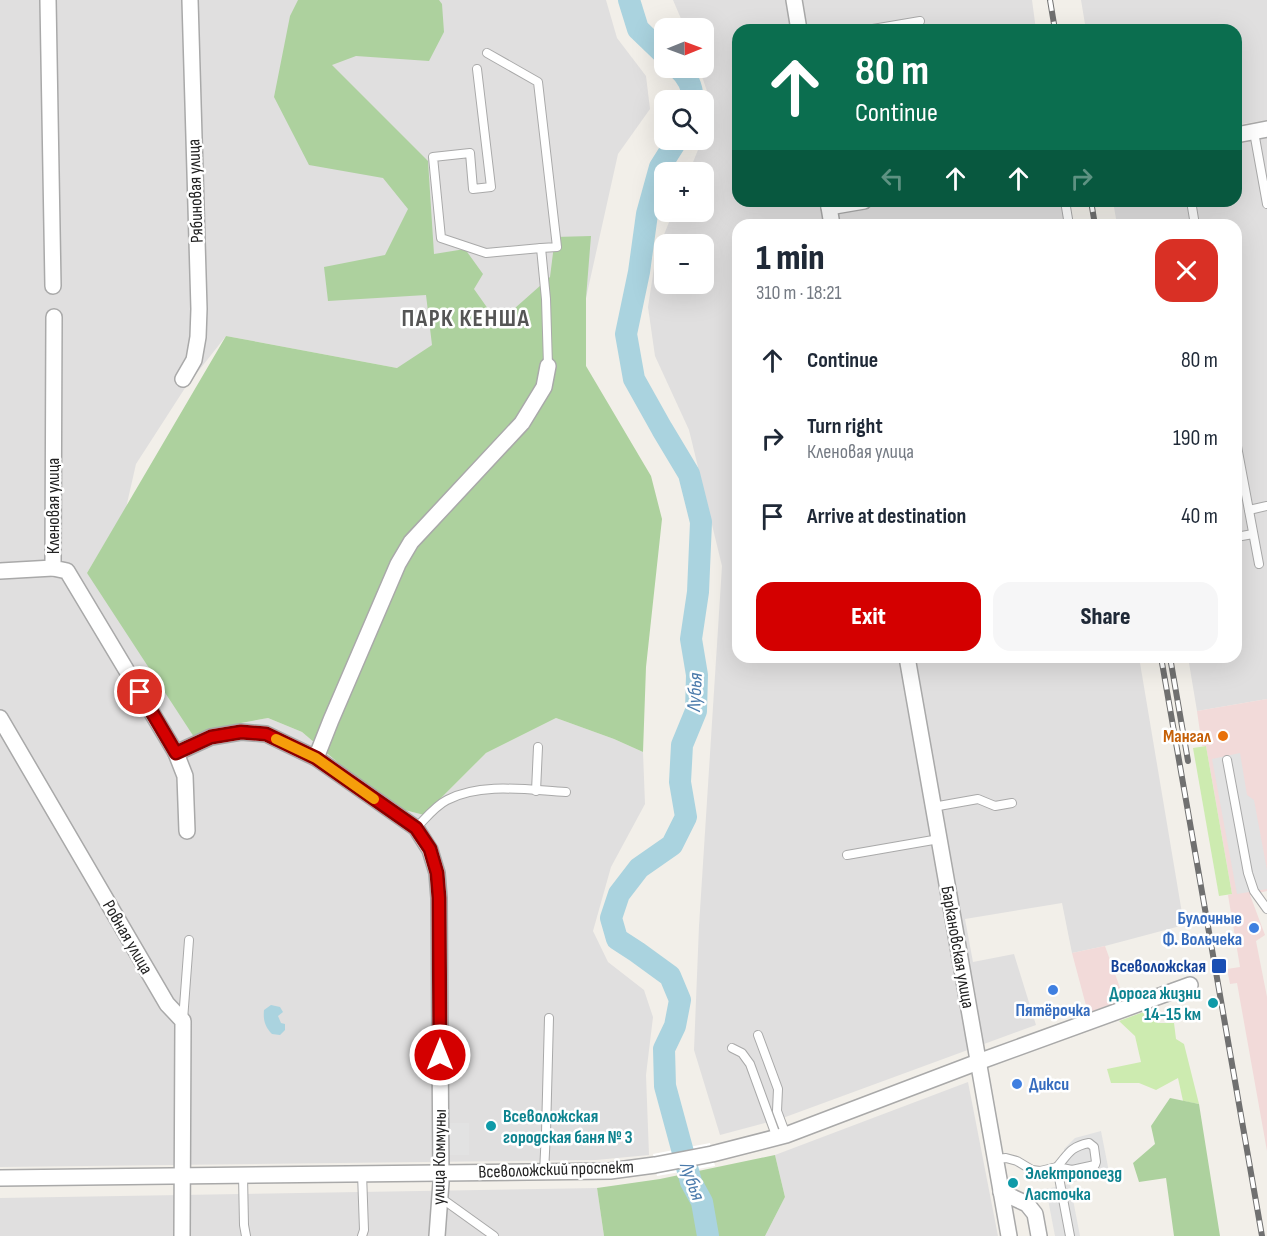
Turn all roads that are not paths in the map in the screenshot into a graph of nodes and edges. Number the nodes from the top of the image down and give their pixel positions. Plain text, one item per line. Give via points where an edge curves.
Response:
1 (48, 0) edge
2 (190, 0) edge
3 (794, 0) edge
4 (920, 21) dead end
5 (798, 24) edge
6 (902, 24) edge
7 (487, 53) dead end
8 (477, 69) dead end
9 (1261, 130) edge
10 (1242, 134) edge
11 (1267, 204) edge
12 (541, 248) junction
13 (53, 286) dead end
14 (54, 317) dead end
15 (548, 366) joint
16 (183, 380) dead end
17 (1242, 473) edge
18 (1267, 506) edge
19 (1249, 510) junction
20 (1254, 534) junction
21 (1242, 536) edge
22 (1259, 564) dead end
23 (53, 568) junction
24 (0, 571) edge
25 (908, 663) edge
26 (0, 718) edge
27 (538, 747) dead end
28 (176, 753) junction
29 (316, 758) junction
30 (1227, 760) dead end
31 (536, 791) junction
32 (566, 792) dead end
33 (1012, 803) dead end
34 (933, 807) junction
35 (416, 828) junction
36 (187, 831) dead end
37 (939, 839) junction
38 (847, 855) dead end
39 (1267, 909) edge
40 (189, 940) dead end
41 (1190, 984) dead end
42 (549, 1018) dead end
43 (183, 1021) junction
44 (758, 1035) dead end
45 (732, 1048) dead end
46 (978, 1062) junction
47 (781, 1137) junction
48 (995, 1159) junction
49 (1058, 1167) junction
50 (544, 1172) junction
51 (363, 1173) junction
52 (441, 1173) junction
53 (182, 1175) junction
54 (243, 1175) junction
55 (0, 1178) edge
56 (1001, 1192) junction
57 (440, 1197) junction
58 (182, 1236) edge
59 (246, 1236) edge
60 (362, 1236) edge
61 (437, 1236) edge
62 (494, 1236) edge
63 (1009, 1236) edge
64 (1039, 1236) edge
65 (1070, 1236) edge

1 - 13 street
2 - 16 street, Рябиновая улица via 199,309 194,360
3 - 5 street
4 - 6 lane
7 - 12 lane via 538,82 557,247
8 - 12 lane via 491,188 473,189 470,153 433,157 441,238 486,253
9 - 10 street
9 - 11 lane
12 - 15 lane
14 - 23 street, Кленовая улица
15 - 29 street via 544,387 522,423 411,542 398,564
17 - 19 lane
18 - 19 lane
19 - 20 lane
20 - 21 lane
20 - 22 lane
23 - 24 street
23 - 28 street, Кленовая улица via 68,571
25 - 34 street, Баркановская улица
26 - 43 street, Ровная улица via 167,1004
27 - 31 lane
28 - 29 street via 211,737 241,732 266,734
28 - 36 street, Кленовая улица via 185,776
29 - 35 street
30 - 39 lane via 1248,873 1254,891
31 - 32 lane
31 - 35 lane via 466,792 445,801
33 - 34 lane via 995,806 978,799
34 - 37 street, Баркановская улица
35 - 52 street, улица Коммуны via 430,849 439,898
37 - 38 lane
37 - 46 street, Баркановская улица
40 - 43 lane
41 - 46 street, Всеволожский проспект
42 - 50 lane
43 - 53 street
44 - 47 lane via 778,1089
45 - 47 lane via 750,1064
46 - 47 street, Всеволожский проспект
46 - 48 street, Баркановская улица
47 - 50 street, Всеволожский проспект via 655,1165 610,1171
48 - 49 lane via 1017,1161 1032,1170
48 - 56 street, Баркановская улица
49 - 49 lane via 1077,1146 1094,1146 1095,1165 1072,1170
49 - 65 lane
50 - 52 street, Всеволожский проспект
51 - 52 street, Всеволожский проспект
51 - 54 street, Всеволожский проспект
51 - 60 lane
52 - 57 street, улица Коммуны
53 - 54 street, Всеволожский проспект
53 - 55 street, Всеволожский проспект
53 - 58 street
54 - 59 lane
56 - 63 street, Баркановская улица
56 - 64 street via 1027,1204 1035,1214
57 - 61 street, улица Коммуны
57 - 62 lane

